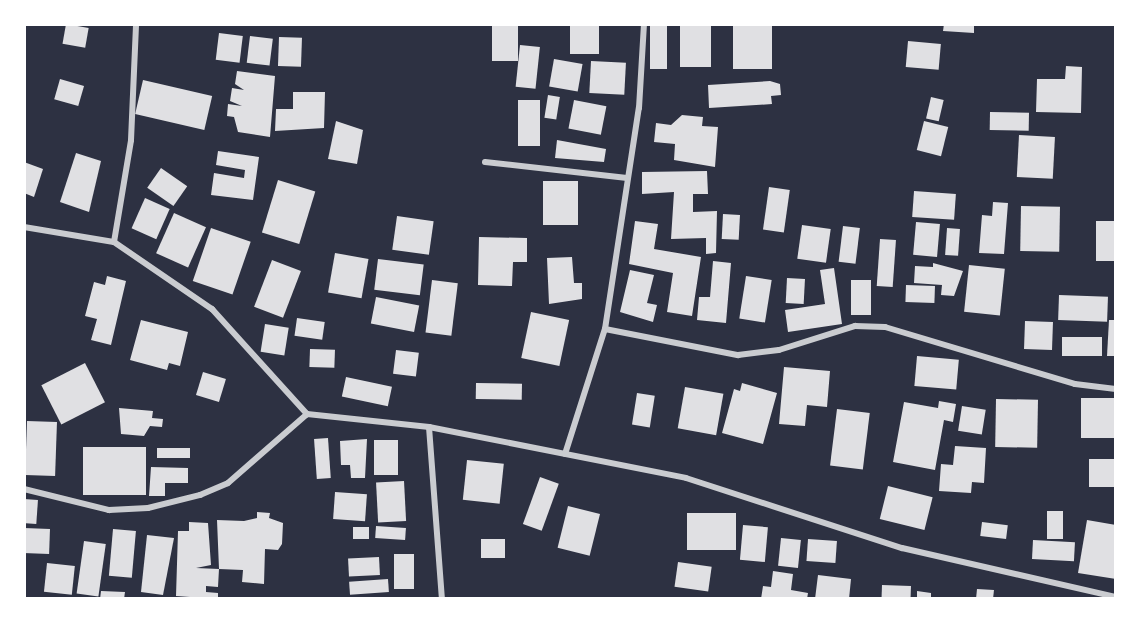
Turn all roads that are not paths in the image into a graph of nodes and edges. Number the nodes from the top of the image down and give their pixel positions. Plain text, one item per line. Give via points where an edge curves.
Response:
1 (136, 24) edge
2 (644, 24) edge
3 (485, 162) dead end
4 (627, 178) junction
5 (24, 226) edge
6 (114, 242) junction
7 (605, 329) junction
8 (1116, 390) edge
9 (307, 414) junction
10 (429, 427) junction
11 (565, 454) junction
12 (24, 489) edge
13 (1116, 597) edge
14 (442, 599) edge

1 - 6 street via 131,140
2 - 4 street
3 - 4 street
4 - 7 street
5 - 6 street
6 - 9 street via 212,309
7 - 8 street via 738,355 779,350 855,326 885,327 1075,384
7 - 11 street
9 - 10 street
9 - 12 street via 228,483 200,495 148,508 109,510
10 - 11 street
10 - 14 street
11 - 13 street via 686,478 902,548

